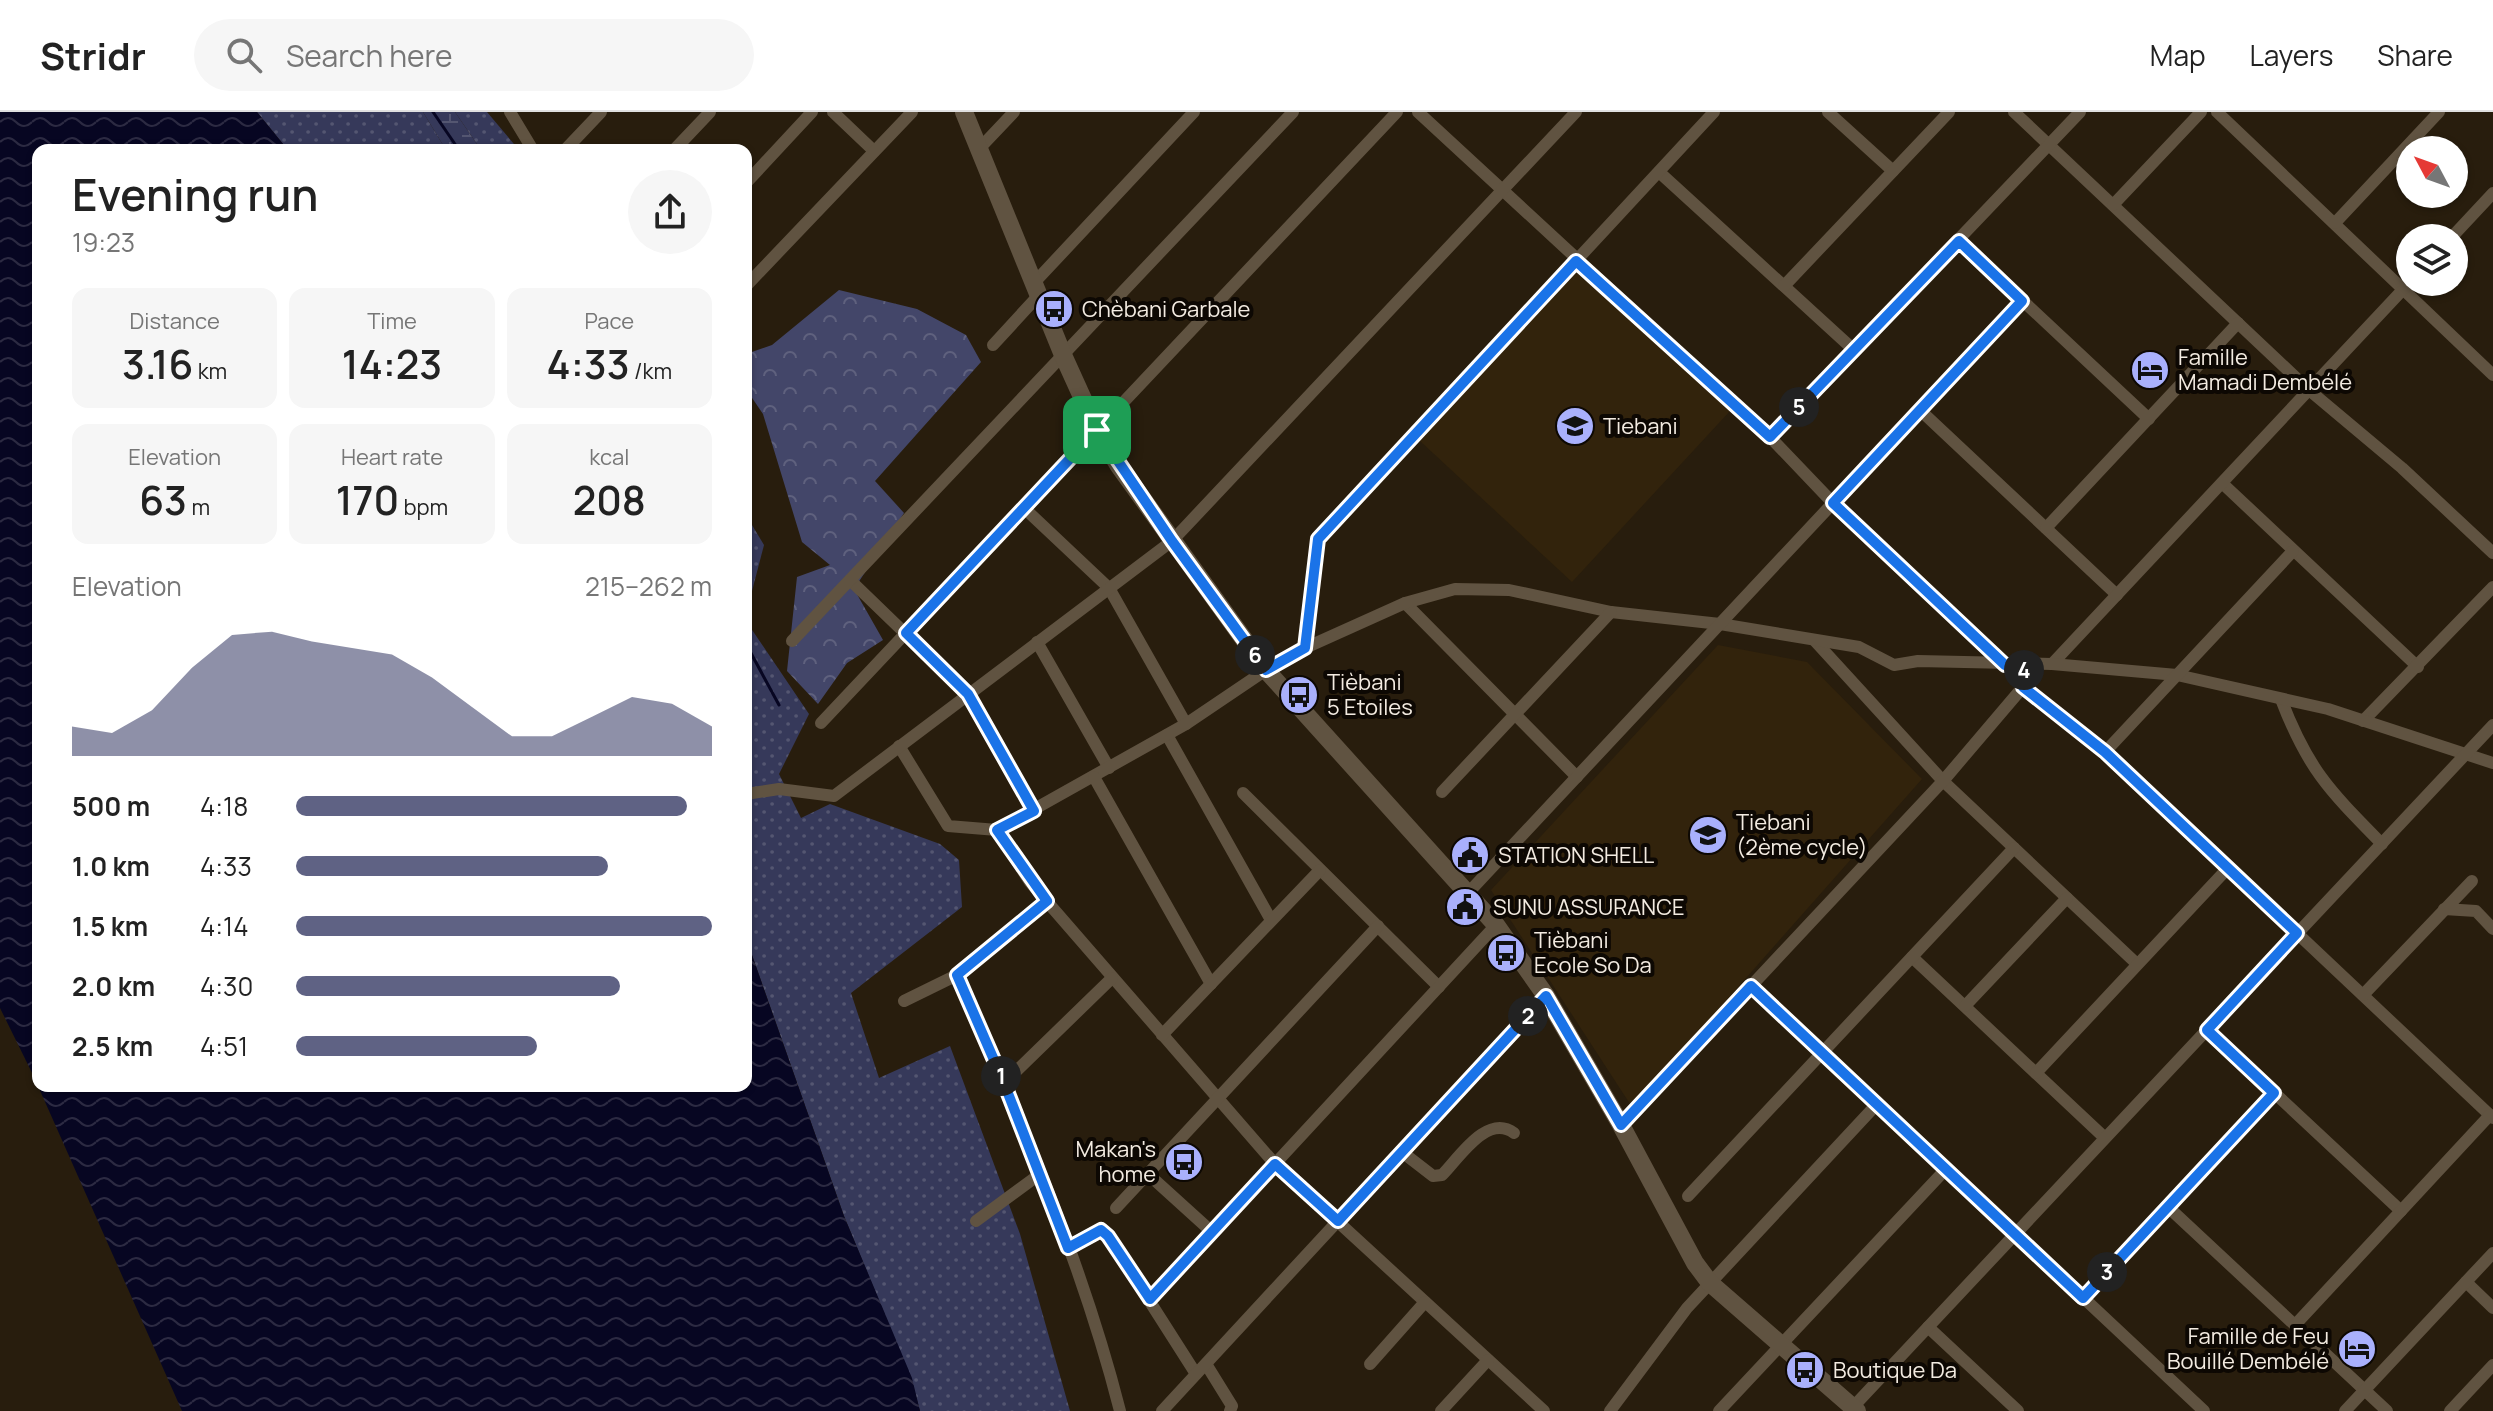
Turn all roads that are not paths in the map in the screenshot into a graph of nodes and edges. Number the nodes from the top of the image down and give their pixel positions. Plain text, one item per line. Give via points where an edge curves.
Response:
1 (510, 112) edge
2 (601, 112) edge
3 (710, 112) edge
4 (812, 112) edge
5 (833, 112) edge
6 (912, 112) edge
7 (964, 112) edge
8 (1014, 112) edge
9 (1194, 112) edge
10 (1293, 112) edge
11 (1397, 112) edge
12 (1418, 112) edge
13 (1576, 112) edge
14 (1714, 112) edge
15 (1828, 112) edge
16 (1949, 112) edge
17 (2014, 112) edge
18 (2080, 112) edge
19 (2201, 112) edge
20 (2217, 112) edge
21 (2438, 112) edge
22 (529, 144) edge
23 (571, 144) edge
24 (680, 144) edge
25 (2049, 145) junction
26 (979, 149) junction
27 (874, 151) junction
28 (1893, 171) junction
29 (1659, 172) junction
30 (752, 177) edge
31 (1502, 191) junction
32 (2493, 193) edge
33 (2113, 205) junction
34 (2335, 223) junction
35 (2464, 224) edge
36 (1959, 241) junction
37 (1576, 261) junction
38 (2396, 277) edge
39 (752, 280) edge
40 (1784, 286) junction
41 (1036, 290) junction
42 (2397, 296) edge
43 (2416, 296) edge
44 (2022, 301) junction
45 (2238, 323) junction
46 (993, 345) dead end
47 (1855, 351) junction
48 (1063, 355) junction
49 (2493, 375) edge
50 (2309, 390) junction
51 (1920, 410) junction
52 (2149, 419) junction
53 (1097, 430) junction
54 (1770, 437) junction
55 (2222, 483) junction
56 (1833, 503) junction
57 (1024, 508) junction
58 (2046, 528) junction
59 (1172, 541) junction
60 (2293, 551) junction
61 (2493, 553) edge
62 (850, 580) junction
63 (2493, 587) edge
64 (1109, 588) junction
65 (2117, 595) junction
66 (1405, 603) junction
67 (1611, 612) junction
68 (1720, 624) junction
69 (906, 633) junction
70 (792, 641) dead end
71 (1815, 641) junction
72 (1037, 642) junction
73 (1305, 648) junction
74 (2052, 664) junction
75 (2005, 665) junction
76 (2025, 665) junction
77 (2418, 667) junction
78 (1266, 670) junction
79 (2177, 675) junction
80 (2023, 687) junction
81 (968, 694) junction
82 (2281, 699) junction
83 (1513, 716) junction
84 (2363, 721) junction
85 (821, 723) dead end
86 (1186, 724) junction
87 (2493, 725) edge
88 (1167, 735) junction
89 (899, 746) junction
90 (2105, 752) junction
91 (2467, 753) junction
92 (2493, 763) edge
93 (1109, 768) junction
94 (1094, 777) junction
95 (1577, 777) junction
96 (1943, 781) junction
97 (1442, 792) dead end
98 (752, 793) edge
99 (1243, 793) dead end
100 (1034, 811) junction
101 (997, 830) junction
102 (2382, 844) junction
103 (2014, 848) junction
104 (2228, 868) junction
105 (1320, 870) junction
106 (2472, 881) dead end
107 (1469, 892) junction
108 (2067, 898) junction
109 (1047, 901) junction
110 (2444, 909) junction
111 (1271, 920) junction
112 (1496, 925) junction
113 (1378, 926) junction
114 (2493, 929) edge
115 (2297, 933) junction
116 (1912, 957) junction
117 (2137, 964) junction
118 (957, 975) junction
119 (1112, 978) junction
120 (1211, 984) junction
121 (1751, 986) junction
122 (1439, 987) junction
123 (2363, 995) junction
124 (1546, 996) junction
125 (904, 1001) dead end
126 (1965, 1006) junction
127 (2207, 1030) junction
128 (1162, 1035) junction
129 (1822, 1053) junction
130 (2036, 1073) junction
131 (1004, 1083) junction
132 (2274, 1093) junction
133 (1217, 1100) junction
134 (1877, 1104) junction
135 (2491, 1116) edge
136 (1621, 1125) junction
137 (1514, 1133) dead end
138 (2105, 1138) junction
139 (1402, 1152) junction
140 (1275, 1164) junction
141 (1946, 1169) junction
142 (1040, 1174) junction
143 (1148, 1174) junction
144 (1688, 1196) dead end
145 (2168, 1207) junction
146 (1116, 1208) dead end
147 (2401, 1211) junction
148 (976, 1221) dead end
149 (1338, 1221) junction
150 (1212, 1232) junction
151 (2015, 1234) junction
152 (1068, 1248) junction
153 (2493, 1253) edge
154 (2466, 1282) junction
155 (1710, 1283) junction
156 (2083, 1298) junction
157 (1150, 1299) junction
158 (1425, 1302) junction
159 (2493, 1308) edge
160 (2295, 1325) junction
161 (1928, 1327) junction
162 (1782, 1344) junction
163 (1488, 1360) junction
164 (1206, 1364) junction
165 (1370, 1364) dead end
166 (2493, 1365) edge
167 (1196, 1374) junction
168 (2365, 1390) junction
169 (1855, 1409) edge
170 (1723, 1410) edge
171 (1120, 1411) edge
172 (1162, 1411) edge
173 (1230, 1411) edge
174 (1441, 1411) edge
175 (1544, 1411) edge
176 (1610, 1411) edge
177 (2018, 1411) edge
178 (2204, 1411) edge
179 (2345, 1411) edge
180 (2387, 1411) edge
181 (2450, 1411) edge

1 - 22 street
2 - 23 street
3 - 24 street
4 - 30 street
5 - 27 street
6 - 27 street
7 - 26 main road
8 - 26 street
9 - 41 street
10 - 48 street
11 - 53 street
12 - 31 street
13 - 31 street
14 - 29 street
15 - 28 street
16 - 28 street
17 - 25 street
18 - 25 street
19 - 33 street
20 - 34 street
21 - 34 street
25 - 33 street
25 - 36 street
26 - 41 main road
27 - 39 street
28 - 40 street
29 - 37 street
29 - 40 street
31 - 37 street
31 - 59 street
32 - 35 street
33 - 45 street
34 - 38 street
36 - 44 street
36 - 47 street
37 - 54 street
37 - 73 street via 1318,539
40 - 47 street
41 - 46 street
41 - 48 main road
42 - 50 street
43 - 49 street
44 - 51 street
44 - 52 street
45 - 50 street
45 - 52 street
47 - 54 street
48 - 53 main road
48 - 62 street
50 - 55 street
50 - 61 street
51 - 56 street
51 - 58 street
52 - 58 street
53 - 57 street
53 - 59 main road
54 - 56 street
55 - 60 street
55 - 65 street
56 - 68 street
56 - 75 street
57 - 64 street
57 - 69 street
58 - 65 street
59 - 64 street
59 - 78 main road
60 - 77 street
60 - 79 street
62 - 69 street
62 - 70 street
63 - 77 street
64 - 72 street
64 - 86 street
65 - 74 street
66 - 67 street via 1455,589 1509,590
66 - 73 street
66 - 83 street
67 - 68 street
67 - 83 street
68 - 71 street
68 - 95 street
69 - 81 street
69 - 85 street
71 - 75 street via 1859,647 1894,665
71 - 96 street
72 - 81 street
72 - 93 street
73 - 78 street
74 - 76 street
74 - 79 street
75 - 76 street
76 - 80 street
77 - 84 street
78 - 86 street
78 - 107 main road
79 - 82 street
79 - 90 street
80 - 90 street
80 - 96 street
81 - 89 street
81 - 100 street
82 - 84 street
82 - 102 street via 2298,744 2321,781
83 - 95 street
83 - 97 street
84 - 91 street
86 - 88 street
87 - 91 street
88 - 93 street
88 - 111 street
89 - 98 street via 834,796 779,789
89 - 101 street via 948,826
90 - 104 street
91 - 92 street
91 - 102 street
93 - 94 street
94 - 100 street
94 - 120 street
95 - 107 street
96 - 103 street
96 - 121 street
99 - 105 street
100 - 101 street
101 - 109 street
102 - 115 street
103 - 108 street
103 - 116 street
104 - 115 street
104 - 117 street
105 - 111 street
105 - 113 street
106 - 110 street
107 - 112 main road
108 - 117 street
108 - 126 street
109 - 118 street
109 - 119 street
110 - 114 street via 2476,911
110 - 123 street
111 - 120 street
112 - 122 street
112 - 124 main road
113 - 122 street
113 - 133 street
115 - 123 street
115 - 127 street
116 - 126 street
116 - 129 street
117 - 130 street
118 - 125 street
118 - 131 street
119 - 128 street
119 - 131 street
120 - 128 street
121 - 129 street
121 - 136 street
122 - 140 street
123 - 135 street
124 - 136 main road
124 - 139 street
126 - 130 street
127 - 132 street
127 - 138 street
128 - 133 street
129 - 134 street
129 - 144 street
130 - 138 street
131 - 142 street
132 - 145 street
132 - 147 street
133 - 140 street
133 - 143 street
134 - 141 street
134 - 155 street
135 - 147 street
136 - 155 main road via 1682,1243
137 - 139 street via 1504,1127 1486,1130 1442,1175 1433,1176
138 - 151 street
139 - 149 street
140 - 149 street
140 - 150 street
141 - 151 street
141 - 162 street
142 - 148 street
142 - 152 street
143 - 146 street
143 - 150 street
145 - 156 street
145 - 160 street
147 - 160 street
149 - 158 street
149 - 164 street
150 - 157 street
151 - 156 street
151 - 161 street
152 - 157 street via 1101,1230
152 - 171 street via 1098,1325
153 - 154 street
154 - 159 street
154 - 168 street
155 - 162 main road
155 - 176 street
156 - 178 street
157 - 167 street
158 - 163 street
158 - 165 street
160 - 168 street
161 - 169 street
161 - 177 street
162 - 169 main road
162 - 170 street
163 - 174 street
163 - 175 street
164 - 167 street
164 - 173 street via 1232,1406
166 - 181 street
167 - 172 street
168 - 179 street
168 - 180 street

